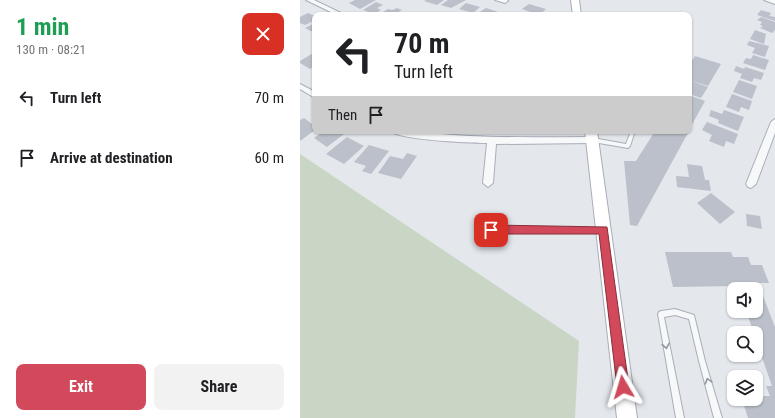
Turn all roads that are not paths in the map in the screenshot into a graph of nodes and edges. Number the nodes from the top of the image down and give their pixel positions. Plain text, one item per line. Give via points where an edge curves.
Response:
1 (309, 0) edge
2 (575, 0) edge
3 (768, 0) edge
4 (775, 1) edge
5 (335, 12) edge
6 (577, 12) edge
7 (300, 86) edge
8 (312, 93) edge
9 (775, 122) edge
10 (417, 134) edge
11 (631, 134) edge
12 (592, 136) edge
13 (773, 136) edge
14 (492, 140) junction
15 (488, 183) dead end
16 (751, 184) dead end
17 (491, 230) dead end
18 (603, 230) junction
19 (627, 418) edge
20 (680, 418) edge
21 (718, 418) edge

1 - 5 street
2 - 6 main road
3 - 4 street
7 - 8 street
9 - 13 street
10 - 14 street
11 - 12 lane via 628,146
12 - 14 street
12 - 18 main road
13 - 16 street
14 - 15 street
17 - 18 lane
18 - 19 main road
21 -> 20 lane via 692,317 674,312 660,314

